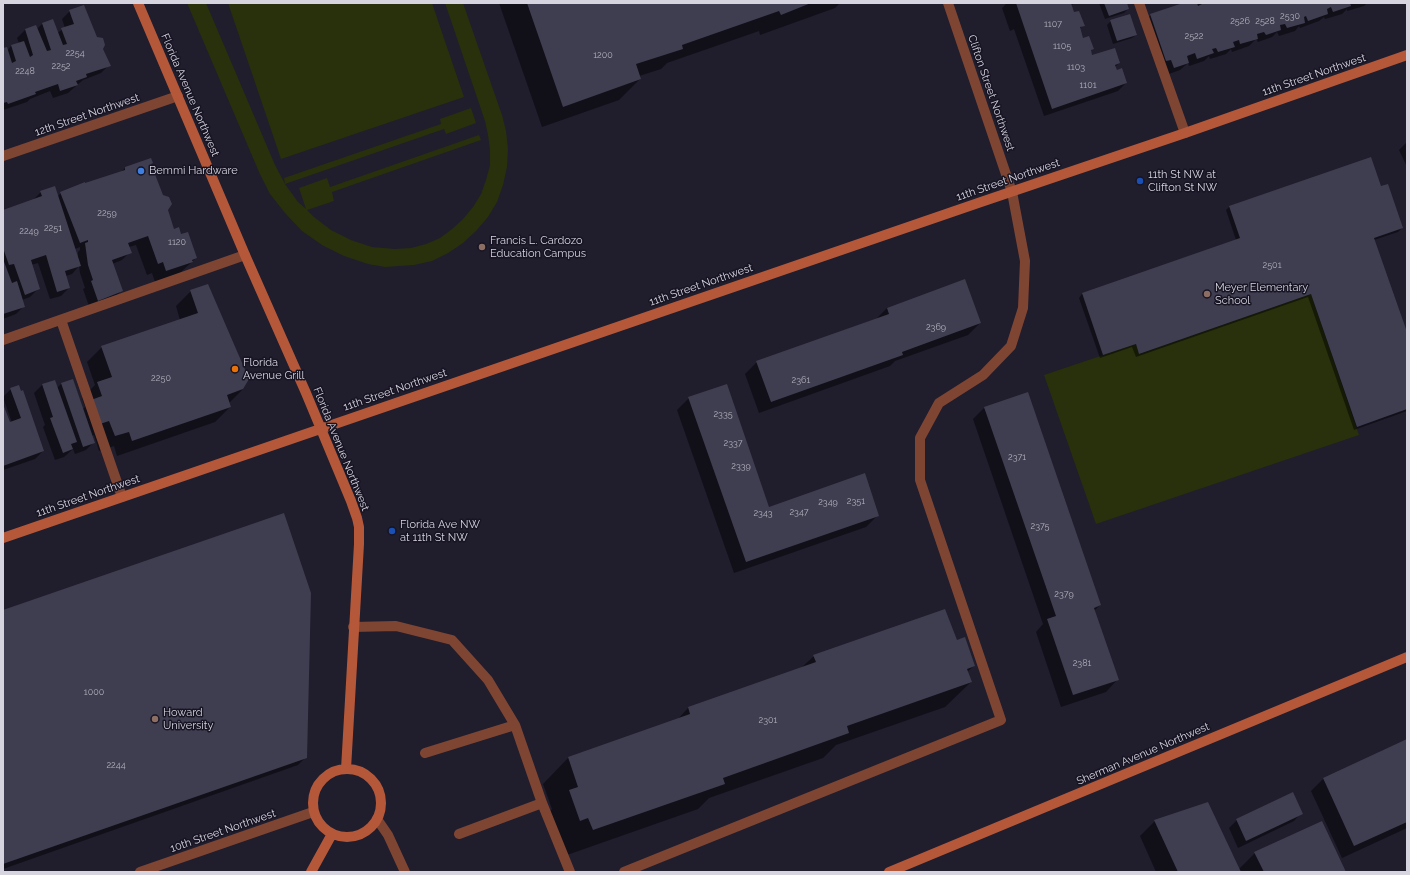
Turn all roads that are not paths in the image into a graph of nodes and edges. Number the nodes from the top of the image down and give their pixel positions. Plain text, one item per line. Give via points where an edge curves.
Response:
1 (138, 3) edge
2 (948, 3) edge
3 (1139, 3) edge
4 (1407, 55) edge
5 (178, 96) junction
6 (1185, 133) junction
7 (3, 156) edge
8 (1012, 192) junction
9 (245, 254) junction
10 (61, 320) junction
11 (3, 340) edge
12 (321, 428) junction
13 (122, 497) junction
14 (3, 538) edge
15 (353, 627) junction
16 (1407, 657) edge
17 (515, 725) junction
18 (425, 753) dead end
19 (346, 769) junction
20 (542, 803) junction
21 (313, 812) junction
22 (377, 820) junction
23 (332, 834) junction
24 (460, 834) dead end
25 (140, 872) edge
26 (311, 872) edge
27 (405, 872) edge
28 (570, 872) edge
29 (624, 872) edge
30 (889, 872) edge

1 - 5 main road, Florida Avenue Northwest
2 - 8 street, Clifton Street Northwest
3 - 6 street
4 - 6 main road, 11th Street Northwest
5 - 7 street, 12th Street Northwest
5 - 9 main road, Florida Avenue Northwest
6 - 8 main road, 11th Street Northwest
8 - 12 main road, 11th Street Northwest
8 - 29 street, Clifton Street Northwest via 1025,261 1023,308 1011,346 983,375 939,403 920,438 920,480 1001,720
9 - 10 street
9 - 12 main road, Florida Avenue Northwest
10 - 11 street
10 - 13 street
12 - 13 main road, 11th Street Northwest
12 - 15 main road, Florida Avenue Northwest via 359,527
13 - 14 main road, 11th Street Northwest
15 - 17 street via 396,626 452,640 488,680
15 - 19 main road, Florida Avenue Northwest
16 - 30 main road, Sherman Avenue Northwest
17 - 18 street
17 - 20 street
19 - 21 main road via 326,775 319,783 314,792
19 - 22 main road via 365,774 375,785 381,800
20 - 24 street
20 - 28 street
21 - 23 main road via 324,829
21 - 25 street, 10th Street Northwest
22 - 23 main road via 362,834 342,837
22 - 27 street via 388,835
23 - 26 main road

